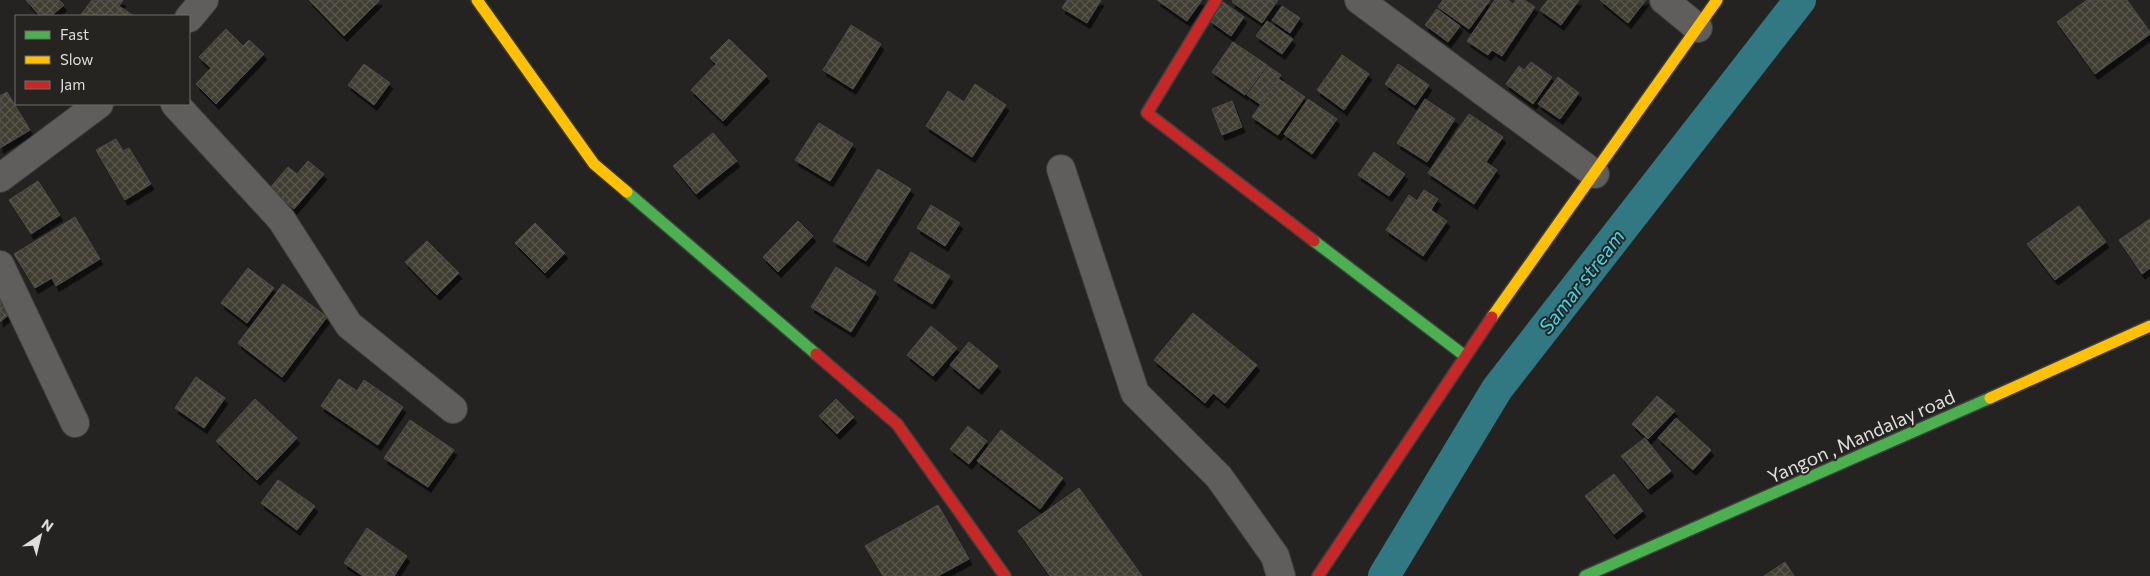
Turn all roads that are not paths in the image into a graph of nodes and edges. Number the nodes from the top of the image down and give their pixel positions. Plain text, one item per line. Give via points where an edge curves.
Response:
1 (204, 0) edge
2 (477, 0) edge
3 (1216, 0) edge
4 (1359, 0) edge
5 (1664, 0) edge
6 (1717, 0) edge
7 (190, 17) edge
8 (1698, 28) junction
9 (98, 105) edge
10 (176, 105) edge
11 (1061, 170) dead end
12 (1595, 174) junction
13 (0, 178) edge
14 (0, 265) edge
15 (2150, 326) edge
16 (1465, 356) junction
17 (453, 409) dead end
18 (75, 423) dead end
19 (1005, 576) edge
20 (1281, 576) edge
21 (1318, 576) edge
22 (1585, 576) edge

1 - 7 street
2 - 19 main road via 594,164 897,424
3 - 16 main road via 1147,113
4 - 12 street
5 - 8 street
6 - 8 main road
8 - 12 main road
9 - 13 street
10 - 17 street via 281,219 349,325
11 - 20 street via 1135,393 1219,477 1275,556
12 - 16 main road
14 - 18 street
15 - 22 main road, Yangon , Mandalay road
16 - 21 main road

